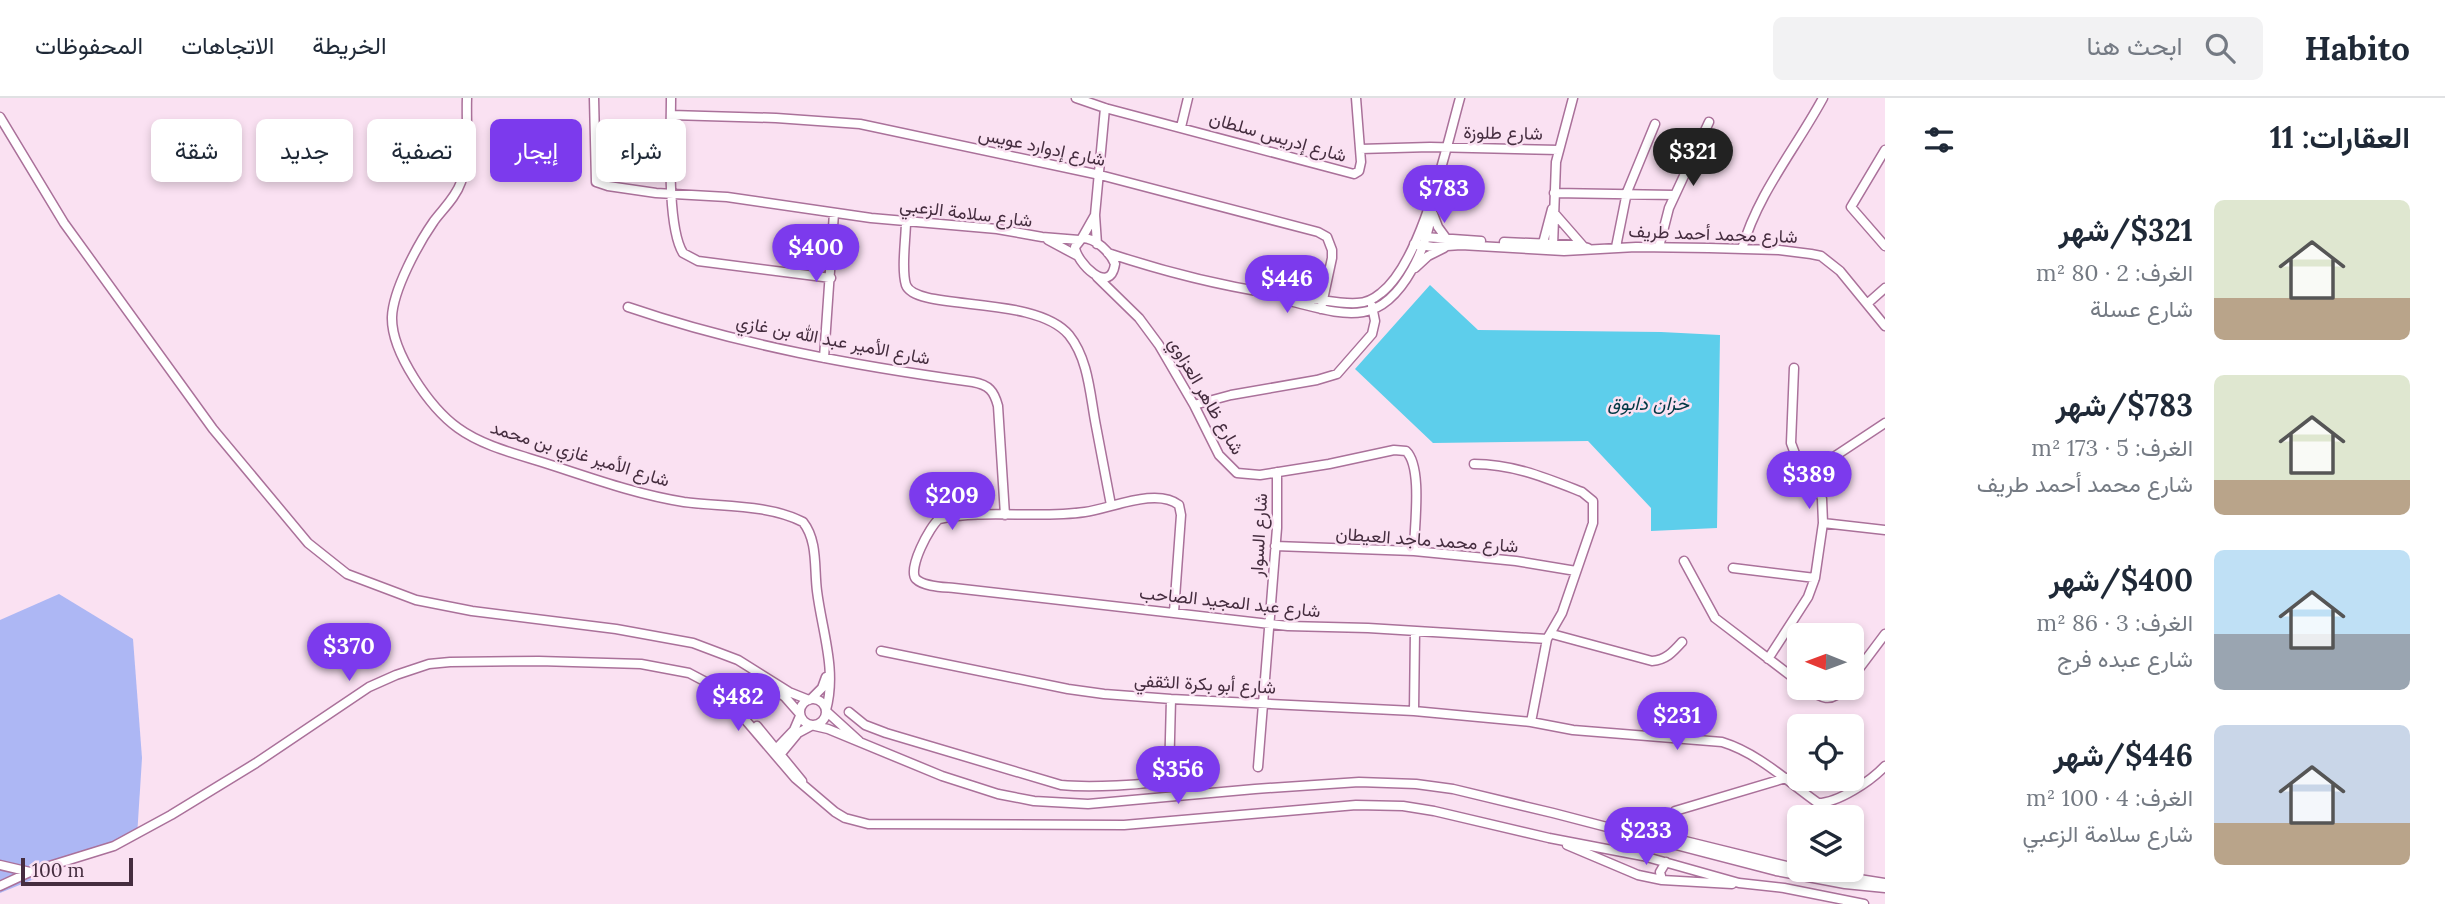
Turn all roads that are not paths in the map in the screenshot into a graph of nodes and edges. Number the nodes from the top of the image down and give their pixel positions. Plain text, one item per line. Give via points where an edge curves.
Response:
1 (467, 98) edge
2 (594, 98) edge
3 (671, 98) edge
4 (1076, 98) edge
5 (1188, 98) edge
6 (1356, 98) edge
7 (1460, 98) edge
8 (1573, 98) edge
9 (1823, 98) edge
10 (1105, 108) junction
11 (671, 115) junction
12 (0, 117) edge
13 (1709, 122) dead end
14 (1654, 124) dead end
15 (1181, 127) junction
16 (1447, 147) junction
17 (1360, 149) junction
18 (1559, 150) junction
19 (1885, 150) edge
20 (1100, 175) junction
21 (1626, 192) junction
22 (1554, 193) junction
23 (672, 194) junction
24 (1674, 195) junction
25 (1432, 198) junction
26 (1554, 210) junction
27 (1432, 211) junction
28 (834, 213) junction
29 (1095, 215) junction
30 (906, 221) junction
31 (1042, 237) junction
32 (1081, 239) junction
33 (1420, 241) junction
34 (1447, 242) junction
35 (1097, 244) junction
36 (1542, 246) junction
37 (1885, 246) edge
38 (1553, 247) junction
39 (1587, 247) junction
40 (1616, 247) junction
41 (1659, 247) junction
42 (1742, 249) junction
43 (1108, 253) junction
44 (1077, 256) junction
45 (1135, 262) junction
46 (1114, 271) junction
47 (1408, 275) junction
48 (1097, 276) junction
49 (831, 278) junction
50 (1885, 288) edge
51 (1120, 297) junction
52 (1370, 300) junction
53 (1868, 303) junction
54 (1322, 304) junction
55 (628, 307) dead end
56 (1374, 310) junction
57 (1885, 326) edge
58 (824, 358) junction
59 (1794, 368) dead end
60 (1194, 405) junction
61 (1885, 423) edge
62 (1474, 464) dead end
63 (1277, 472) junction
64 (1811, 472) junction
65 (1111, 505) junction
66 (1004, 515) junction
67 (1823, 523) junction
68 (1885, 530) edge
69 (1275, 546) junction
70 (1414, 551) junction
71 (1684, 561) dead end
72 (1733, 568) dead end
73 (1576, 571) junction
74 (1815, 578) junction
75 (1174, 612) junction
76 (1269, 624) junction
77 (1415, 631) junction
78 (1885, 634) edge
79 (1550, 636) junction
80 (1682, 642) dead end
81 (686, 643) junction
82 (881, 651) dead end
83 (828, 653) junction
84 (1768, 659) junction
85 (1864, 662) edge
86 (1787, 673) edge
87 (810, 699) junction
88 (1171, 699) junction
89 (1263, 703) junction
90 (1414, 710) junction
91 (826, 711) junction
92 (849, 712) dead end
93 (800, 715) junction
94 (1531, 722) junction
95 (813, 726) junction
96 (861, 743) junction
97 (777, 753) junction
98 (1258, 766) dead end
99 (1885, 766) edge
100 (1787, 778) joint
101 (1864, 783) edge
102 (1802, 791) edge
103 (1849, 791) edge
104 (1675, 811) dead end
105 (1549, 838) junction
106 (1670, 841) junction
107 (1610, 850) junction
108 (1666, 862) junction
109 (1607, 863) junction
110 (0, 865) edge
111 (1751, 865) junction
112 (1787, 866) edge
113 (30, 872) junction
114 (1662, 880) junction
115 (1864, 880) edge
116 (1885, 883) edge
117 (1743, 884) junction
118 (0, 886) edge
119 (1885, 888) edge
120 (1851, 902) edge
121 (1864, 904) edge

1 - 83 street, شارع الأمير غازي بن محمد via 460,185 433,223 393,303 397,349 410,371 457,428 496,446 643,492 779,513 803,522 812,540
2 - 23 street, شارع سلامة الزعبي via 596,182
3 - 11 street
4 - 10 street, شارع إدريس سلطان
5 - 15 street
6 - 17 street, شارع إدريس سلطان
7 - 16 street
8 - 18 street
9 - 42 street via 1756,207
10 - 15 street, شارع إدريس سلطان
10 - 20 street
11 - 20 street, شارع إدوارد عويس via 860,124
11 - 23 street
12 - 81 street via 64,223 213,429 309,543 347,573 416,600
13 - 24 street
14 - 21 street
15 - 17 street, شارع إدريس سلطان via 1350,174 1359,171
16 - 17 street, شارع طلوزة
16 - 18 street, شارع طلوزة
16 - 25 street
18 - 22 street
19 - 37 street via 1852,207
20 - 29 street
20 - 54 street, شارع إدوارد عويس via 1323,234 1332,250
21 - 22 street
21 - 24 street
21 - 40 street
22 - 26 street
23 - 28 street, شارع سلامة الزعبي
23 - 49 street via 676,236 688,257
24 - 41 street
25 - 27 street
25 - 33 street
26 - 36 street
26 - 38 street
26 - 39 street
27 - 33 street
27 - 34 street
28 - 30 street, شارع سلامة الزعبي
28 - 49 street
29 - 32 street
29 - 35 street
30 - 31 street, شارع سلامة الزعبي
30 - 65 street via 905,276 913,293 1024,311 1049,319 1068,334 1080,352 1087,377
31 - 32 street, شارع سلامة الزعبي
31 - 44 street, شارع سلامة الزعبي
32 - 35 street, شارع سلامة الزعبي
32 - 44 street via 1075,248
33 - 34 street, شارع محمد أحمد طريف
33 - 47 street
33 - 52 street via 1394,281
34 - 36 street, شارع محمد أحمد طريف
34 - 47 street
35 - 43 street, شارع سلامة الزعبي
36 - 38 street, شارع محمد أحمد طريف
38 - 39 street, شارع محمد أحمد طريف
39 - 40 street, شارع محمد أحمد طريف
40 - 41 street, شارع محمد أحمد طريف
41 - 42 street, شارع محمد أحمد طريف
42 - 53 street, شارع محمد أحمد طريف via 1821,256
43 - 45 street
43 - 46 street, شارع ظاهر العزاوي
44 - 48 street, شارع سلامة الزعبي
45 - 46 street
45 - 54 street
46 - 48 street via 1105,278
46 - 51 street, شارع ظاهر العزاوي
47 - 56 street via 1390,299
48 - 51 street, شارع ظاهر العزاوي
49 - 58 street
50 - 53 street
51 - 60 street, شارع ظاهر العزاوي via 1159,345
52 - 54 street
52 - 56 street
53 - 57 street, شارع محمد أحمد طريف
54 - 56 street via 1354,313
55 - 58 street, شارع الأمير عبد الله بن غازي
56 - 60 street via 1372,334 1337,374
58 - 66 street, شارع الأمير عبد الله بن غازي via 988,386 998,406
59 - 64 street via 1791,443 1797,459
60 - 63 street, شارع ظاهر العزاوي via 1231,469 1248,475
61 - 64 street
62 - 73 street via 1531,472 1589,496 1594,513
63 - 69 street, شارع السوار
63 - 70 street, شارع ظاهر العزاوي via 1406,450 1415,473
64 - 67 street via 1820,489
65 - 66 street via 1088,512
65 - 75 street via 1161,499 1179,505
66 - 75 street, شارع عبد المجيد الصاحب via 935,522 918,556 914,576 925,583 984,592
67 - 68 street
67 - 74 street
69 - 70 street, شارع محمد ماجد العيطان
69 - 76 street, شارع السوار
70 - 73 street, شارع محمد ماجد العيطان
71 - 84 street via 1715,618
72 - 74 street
73 - 79 street
74 - 84 street via 1803,606
75 - 76 street, شارع عبد المجيد الصاحب
76 - 77 street, شارع عبد المجيد الصاحب
76 - 89 street, شارع السوار
77 - 79 street, شارع عبد المجيد الصاحب
77 - 90 street
78 - 85 street
79 - 80 street, شارع عبد المجيد الصاحب via 1652,661 1669,656
79 - 94 street
81 - 87 street via 738,660 789,692
81 - 93 street via 752,673
82 - 88 street, شارع أبو بكرة الثقفي via 1068,689
83 - 87 street via 825,684
83 - 91 street
84 - 86 street
87 - 91 street via 819,701
87 - 93 street via 802,705
88 - 89 street, شارع أبو بكرة الثقفي
88 - 92 street via 1168,777 1156,783 1061,785 886,733
89 - 90 street, شارع أبو بكرة الثقفي
89 - 98 street, شارع السوار
90 - 94 street, شارع أبو بكرة الثقفي
91 - 95 street via 822,722
91 - 96 street
93 - 95 street via 804,723
93 - 97 street
94 - 100 street, شارع أبو بكرة الثقفي via 1573,730 1722,742
95 - 96 street
95 - 97 street
96 - 106 street via 942,776 1034,801 1088,804 1397,782 1453,789
97 - 105 street via 793,776 835,812 868,824 1115,825 1380,805 1434,811
97 - 113 street via 719,689 689,673 640,664 429,664 369,687 235,776 114,846
99 - 101 street, شارع أبو بكرة الثقفي
100 - 104 street
102 - 103 street, شارع أبو بكرة الثقفي via 1821,804
105 - 107 street
105 - 109 street
106 - 111 street
106 - 112 street
107 - 108 street
107 - 109 street via 1612,858
108 - 114 street via 1660,872
108 - 117 street
109 - 114 street
110 - 113 street
111 - 117 street
111 - 119 street
113 - 118 street
114 - 117 street
115 - 116 street
117 - 120 street
120 - 121 street

